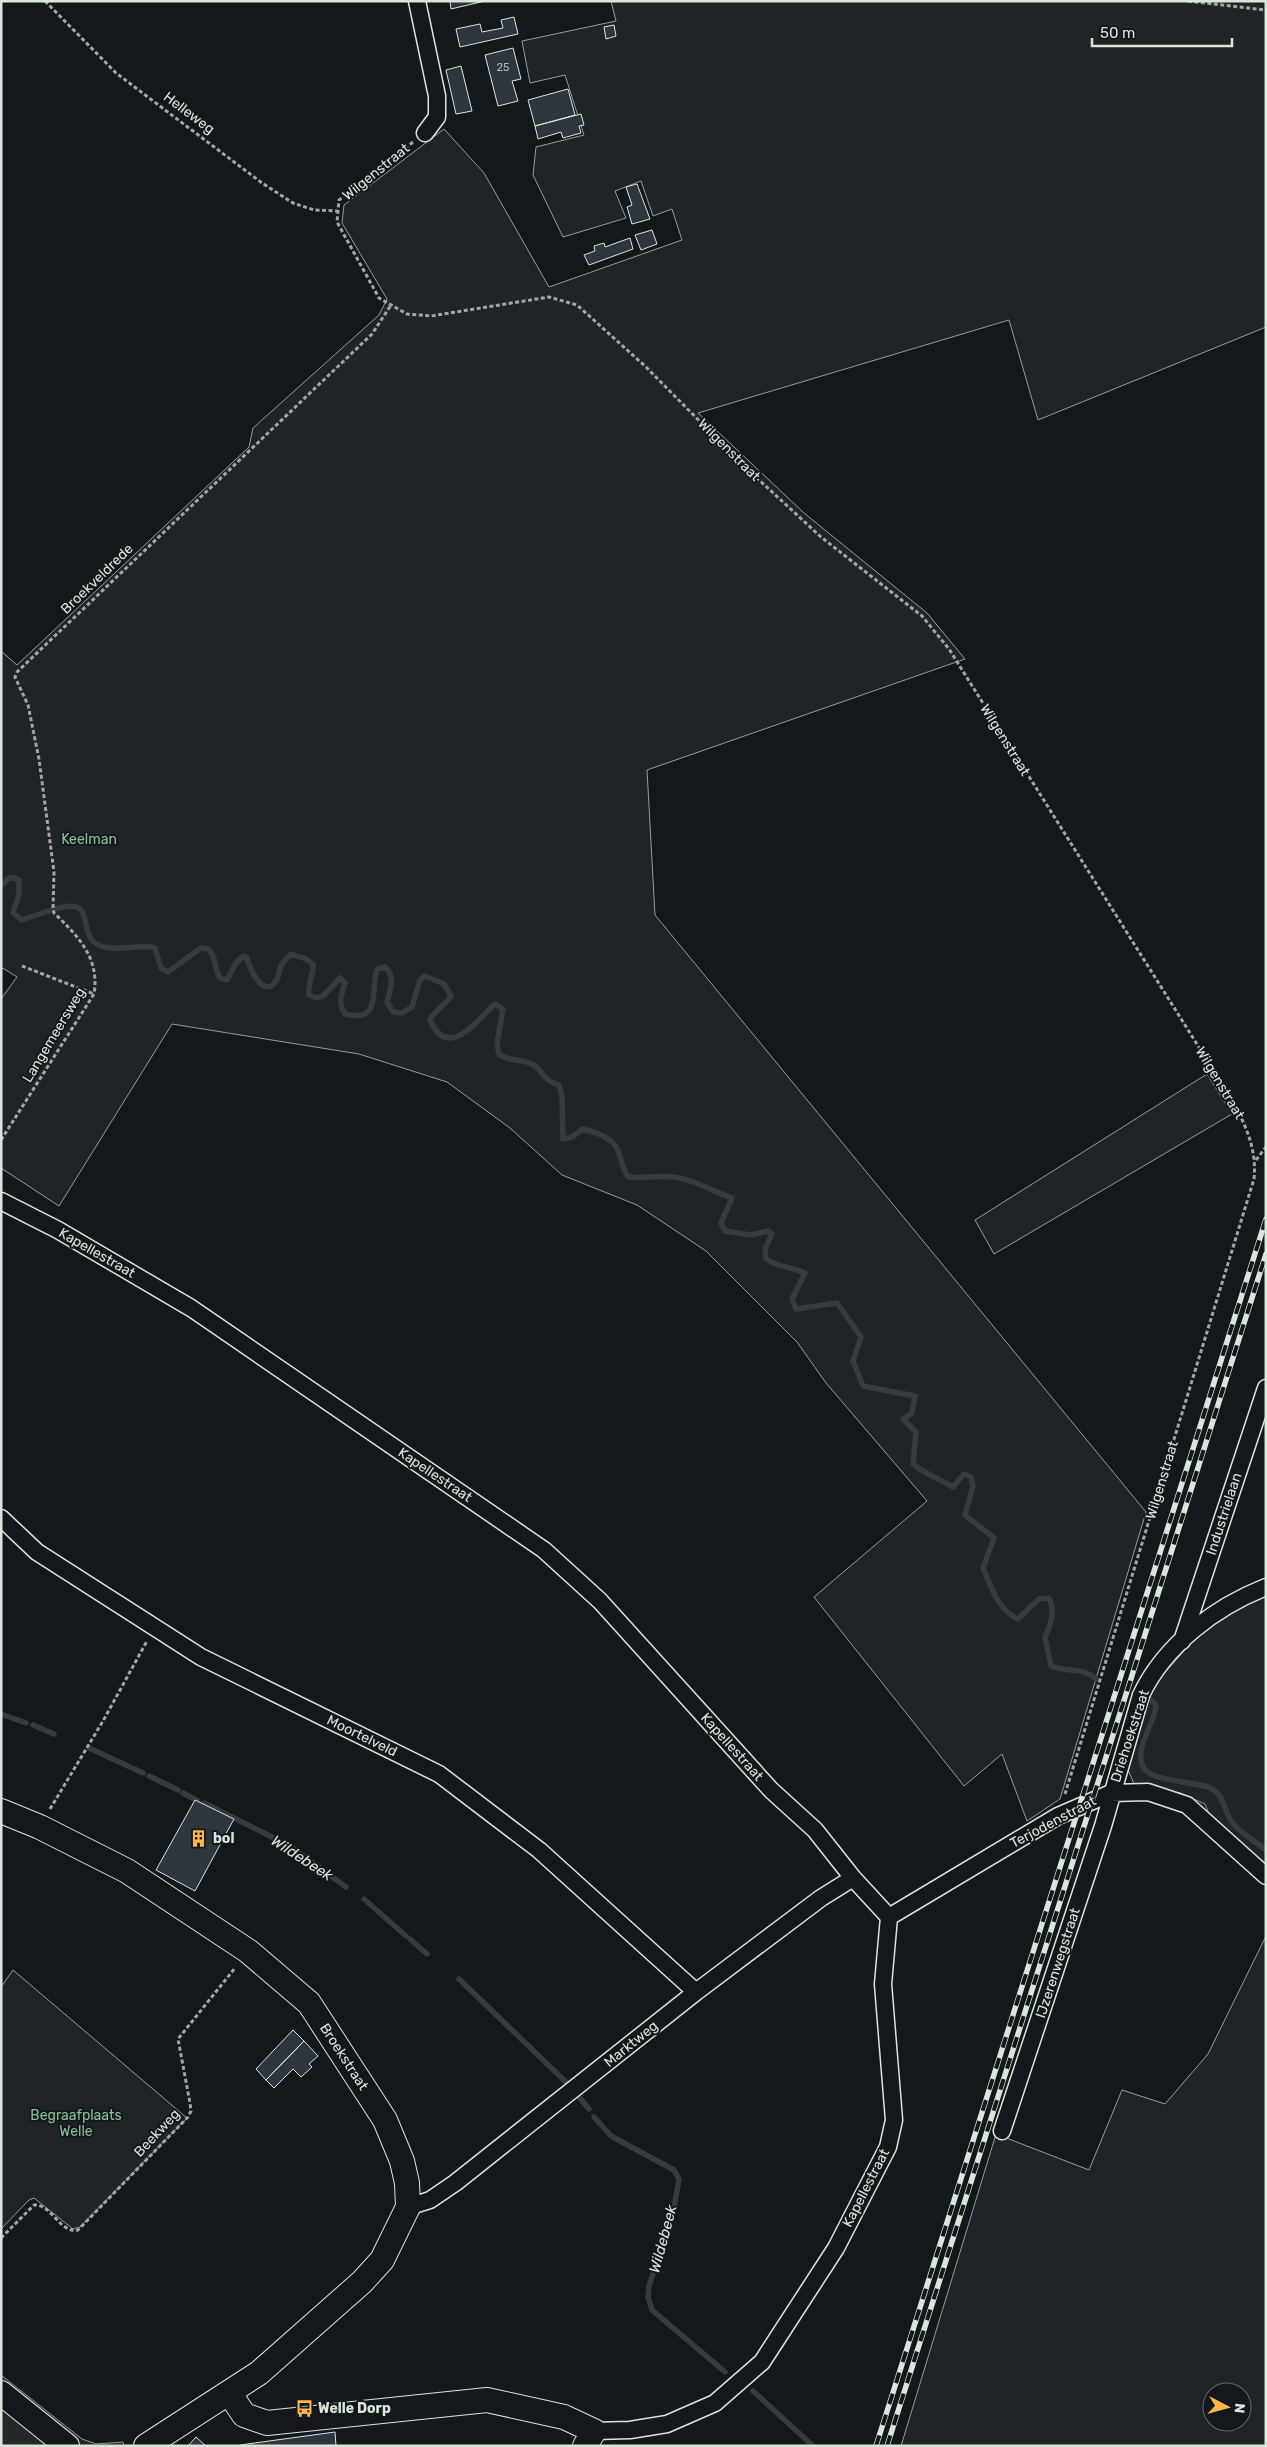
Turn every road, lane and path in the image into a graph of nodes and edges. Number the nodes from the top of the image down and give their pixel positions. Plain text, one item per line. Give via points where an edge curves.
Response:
1 (46, 1) edge
2 (417, 1) edge
3 (1188, 1) edge
4 (1266, 10) edge
5 (425, 133) joint
6 (338, 211) junction
7 (391, 305) junction
8 (78, 936) joint
9 (22, 966) dead end
10 (94, 994) junction
11 (1, 1140) edge
12 (1266, 1147) edge
13 (1256, 1161) junction
14 (1, 1201) edge
15 (1266, 1388) edge
16 (1, 1518) edge
17 (1266, 1587) edge
18 (154, 1628) junction
19 (1182, 1641) junction
20 (1111, 1793) junction
21 (1, 1810) edge
22 (1058, 1816) junction
23 (40, 1827) junction
24 (1266, 1876) edge
25 (853, 1878) junction
26 (889, 1917) junction
27 (248, 1951) junction
28 (696, 1992) junction
29 (1002, 2131) dead end
30 (408, 2207) junction
31 (1, 2238) edge
32 (1, 2393) edge
33 (230, 2394) junction
34 (590, 2438) edge
35 (67, 2446) edge
36 (146, 2446) edge

1 - 6 path, Helleweg via 116,73 262,182 293,203 314,210
2 - 5 street via 437,96 437,117
3 - 4 path
5 - 6 path, Wilgenstraat via 338,200
6 - 7 path, Wilgenstraat via 337,222 379,298
7 - 8 path, Broekveldrede via 372,334 17,672 15,677 28,705 39,760 54,872 53,909
7 - 13 path, Wilgenstraat via 407,314 430,316 549,297 577,304 822,537 922,616 949,649 1232,1100 1248,1129
8 - 10 path, Langemeersweg via 93,961
9 - 10 path
10 - 11 path, Langemeersweg
12 - 13 path
13 - 22 path, Wilgenstraat via 1254,1179
14 - 25 street, Kapellestraat via 58,1230 191,1308 544,1550 600,1601 771,1790 815,1830
15 - 19 street, Industrielaan
16 - 18 street, Moortelveld via 37,1552
17 - 19 street, Driehoekstraat via 1240,1597
18 - 23 path
18 - 28 street, Moortelveld via 201,1657 439,1774 539,1850
19 - 20 street, Driehoekstraat via 1160,1663 1141,1695
20 - 22 street, Terjodenstraat
20 - 24 street, Terjodenstraat via 1148,1792 1187,1805
20 - 29 street, IJzerenwegstraat via 1103,1826
21 - 23 street, Broekstraat
22 - 26 street, Terjodenstraat
23 - 27 street, Broekstraat via 127,1871
25 - 26 street, Kapellestraat
25 - 28 street, Marktweg via 821,1898
26 - 34 street, Kapellestraat via 883,1984 894,2120 888,2147 836,2248 762,2362 715,2403 667,2424
27 - 30 street, Broekstraat via 310,2003 385,2120 402,2161
27 - 31 path, Beekweg via 178,2039 190,2104 188,2117 78,2230 70,2230 42,2206 34,2205
28 - 30 street, Marktweg via 455,2183 430,2200
30 - 33 street, Broekstraat via 382,2260 362,2282 259,2373
32 - 35 street
33 - 34 street via 244,2415 268,2423 487,2400 564,2417
33 - 36 street, Broekstraat

